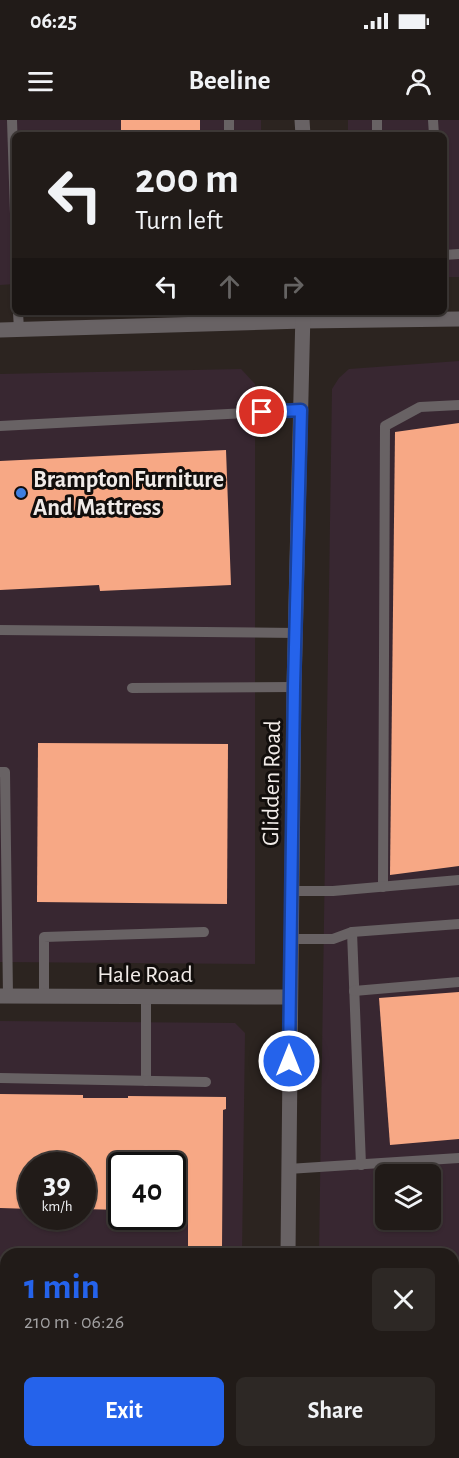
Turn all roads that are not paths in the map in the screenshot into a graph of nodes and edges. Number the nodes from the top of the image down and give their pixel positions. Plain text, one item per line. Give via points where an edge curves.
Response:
1 (18, 315) edge
2 (303, 316) edge
3 (459, 319) edge
4 (0, 330) edge
5 (19, 330) junction
6 (459, 405) edge
7 (301, 410) junction
8 (0, 426) edge
9 (0, 630) edge
10 (297, 633) junction
11 (294, 687) junction
12 (132, 688) dead end
13 (0, 772) edge
14 (459, 880) edge
15 (383, 887) junction
16 (292, 891) junction
17 (4, 924) edge
18 (459, 924) edge
19 (204, 932) dead end
20 (352, 932) junction
21 (291, 939) junction
22 (459, 982) edge
23 (354, 991) junction
24 (4, 996) edge
25 (44, 996) junction
26 (146, 996) junction
27 (290, 997) junction
28 (0, 1078) edge
29 (146, 1081) junction
30 (206, 1082) dead end
31 (459, 1158) edge
32 (361, 1165) junction
33 (288, 1169) junction
34 (288, 1248) edge

1 - 5 lane
2 - 3 street
2 - 5 street
2 - 7 street, Glidden Road
4 - 5 street
6 - 15 lane via 420,407 385,426
7 - 8 lane
7 - 10 street, Glidden Road
9 - 10 lane
10 - 11 street, Glidden Road
11 - 12 lane
11 - 16 street, Glidden Road
13 - 17 lane via 5,772
14 - 15 lane
15 - 16 lane
16 - 21 street, Glidden Road
17 - 24 lane
18 - 20 lane
19 - 25 lane via 44,937
20 - 21 lane via 333,939
20 - 23 lane
21 - 27 street, Glidden Road
22 - 23 lane
23 - 32 lane
24 - 25 street, Hale Road
25 - 26 street, Hale Road
26 - 27 street, Hale Road
26 - 29 lane
27 - 33 street, Glidden Road
28 - 29 lane
29 - 30 lane
31 - 32 lane
32 - 33 lane
33 - 34 street, Glidden Road

